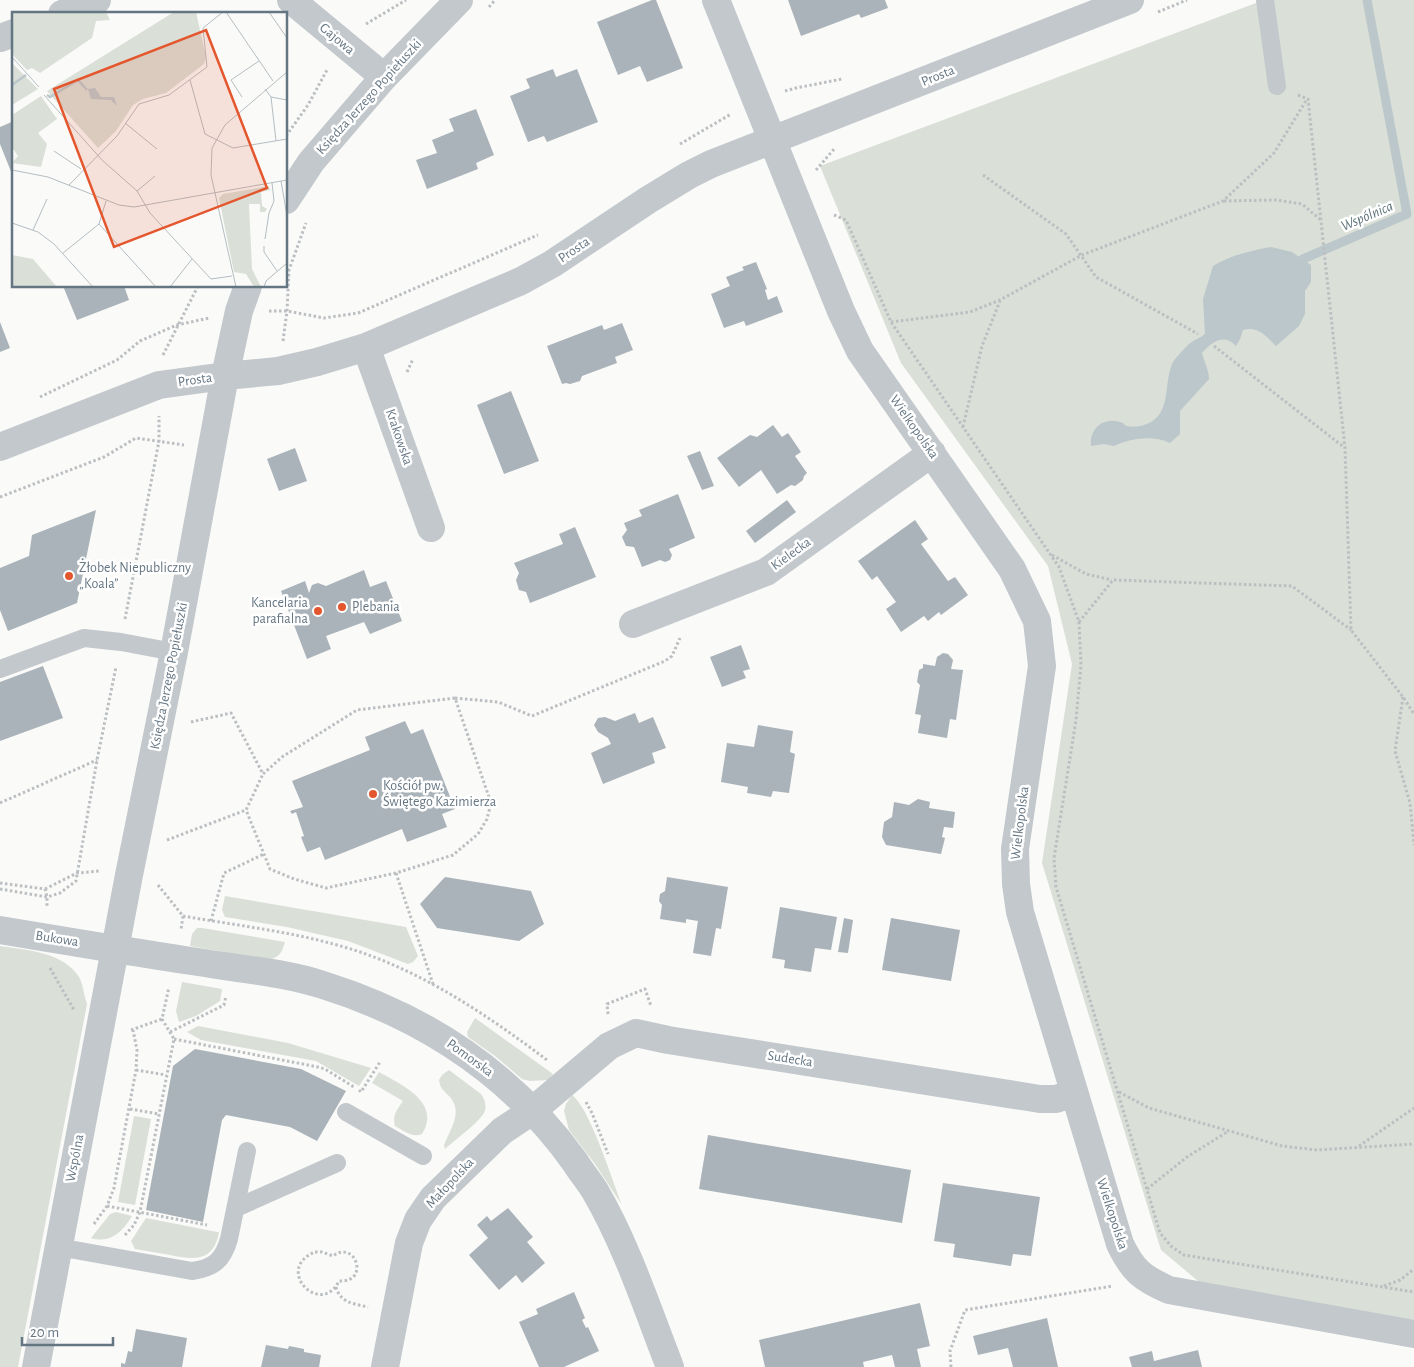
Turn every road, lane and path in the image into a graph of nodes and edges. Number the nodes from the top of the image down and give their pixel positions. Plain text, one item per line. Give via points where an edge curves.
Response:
1 (97, 0) edge
2 (291, 0) edge
3 (459, 0) edge
4 (495, 0) edge
5 (716, 0) edge
6 (1130, 0) edge
7 (1265, 0) edge
8 (489, 7) dead end
9 (67, 12) edge
10 (12, 34) edge
11 (0, 38) edge
12 (384, 77) junction
13 (843, 79) dead end
14 (1277, 86) joint
15 (1308, 99) junction
16 (758, 102) junction
17 (773, 141) junction
18 (675, 147) dead end
19 (983, 175) dead end
20 (288, 197) edge
21 (1223, 201) junction
22 (828, 212) dead end
23 (310, 217) dead end
24 (1322, 221) junction
25 (543, 233) dead end
26 (1082, 255) junction
27 (243, 299) edge
28 (1000, 300) junction
29 (287, 311) junction
30 (891, 322) junction
31 (1198, 334) dead end
32 (1214, 346) dead end
33 (366, 347) junction
34 (416, 352) dead end
35 (278, 371) junction
36 (225, 376) junction
37 (382, 390) junction
38 (32, 401) dead end
39 (963, 427) junction
40 (159, 442) dead end
41 (0, 447) edge
42 (1346, 448) junction
43 (932, 453) junction
44 (0, 496) edge
45 (431, 528) dead end
46 (1049, 553) junction
47 (1113, 580) junction
48 (1079, 622) junction
49 (633, 624) dead end
50 (1351, 630) junction
51 (682, 634) dead end
52 (174, 652) junction
53 (0, 669) edge
54 (1403, 697) junction
55 (455, 698) junction
56 (1414, 714) edge
57 (198, 720) dead end
58 (97, 760) dead end
59 (263, 774) junction
60 (0, 803) edge
61 (246, 810) junction
62 (160, 843) dead end
63 (1414, 845) edge
64 (264, 854) junction
65 (396, 873) junction
66 (76, 882) dead end
67 (0, 883) edge
68 (0, 889) edge
69 (47, 897) junction
70 (212, 921) dead end
71 (0, 930) edge
72 (46, 938) junction
73 (115, 949) junction
74 (433, 984) dead end
75 (169, 985) dead end
76 (226, 995) dead end
77 (654, 1011) dead end
78 (605, 1018) dead end
79 (162, 1019) junction
80 (170, 1032) junction
81 (174, 1039) junction
82 (380, 1062) dead end
83 (136, 1070) junction
84 (166, 1075) junction
85 (1118, 1092) junction
86 (1074, 1093) junction
87 (1414, 1108) edge
88 (130, 1109) junction
89 (532, 1111) junction
90 (346, 1112) dead end
91 (159, 1114) junction
92 (1228, 1132) junction
93 (1414, 1144) edge
94 (1359, 1147) junction
95 (247, 1151) dead end
96 (423, 1156) dead end
97 (337, 1163) dead end
98 (1147, 1189) junction
99 (107, 1206) junction
100 (236, 1208) junction
101 (140, 1212) junction
102 (93, 1225) dead end
103 (231, 1230) junction
104 (58, 1247) junction
105 (107, 1256) junction
106 (1414, 1269) edge
107 (1118, 1285) dead end
108 (1383, 1286) junction
109 (336, 1288) junction
110 (1414, 1292) edge
111 (371, 1307) dead end
112 (1414, 1334) edge
113 (36, 1367) edge
114 (385, 1367) edge
115 (670, 1367) edge
116 (951, 1367) edge

1 - 9 street
2 - 12 street, Gajowa
3 - 12 street, Księdza Jerzego Popiełuszki
4 - 8 path
5 - 16 street
6 - 17 street, Prosta
7 - 14 lane
10 - 11 street
12 - 20 street, Księdza Jerzego Popiełuszki via 311,162
13 - 16 path via 796,88
14 - 15 path
15 - 21 path via 1274,153
15 - 24 path
16 - 17 street
16 - 18 path via 724,117
17 - 33 street, Prosta via 689,175 521,281
17 - 43 street, Wielkopolska via 860,351
19 - 26 path via 1066,234
21 - 24 path via 1276,200 1302,204
21 - 26 path
22 - 30 path via 846,220
23 - 29 path via 289,270
24 - 42 path
25 - 29 path via 358,313 324,318
26 - 28 path
26 - 31 path via 1096,277
27 - 29 path
27 - 36 street, Księdza Jerzego Popiełuszki
27 - 38 path via 140,341 117,360
28 - 30 path via 970,312
28 - 39 path via 982,346
29 - 35 path
30 - 39 path
32 - 42 path
33 - 35 street, Prosta
33 - 37 street, Krakowska
34 - 37 path via 402,382
35 - 36 street, Prosta
36 - 41 street, Prosta via 159,385
36 - 52 street, Księdza Jerzego Popiełuszki
37 - 45 street, Krakowska
39 - 46 path
40 - 44 path via 136,438 104,458
42 - 50 path
43 - 49 street, Kielecka via 766,572
43 - 86 street, Wielkopolska via 1012,570 1037,621 1042,666 1015,849 1016,884 1020,912
46 - 47 path via 1086,574
46 - 48 path via 1058,567
47 - 48 path
47 - 50 path via 1292,586
48 - 85 path via 1081,665 1076,720 1054,858 1056,887
50 - 54 path
51 - 55 path via 672,656 665,661 532,716 498,702
52 - 53 lane via 84,638
52 - 73 street, Księdza Jerzego Popiełuszki
54 - 56 path
54 - 63 path via 1395,751 1410,803
55 - 59 path via 357,710 282,757
55 - 65 path via 491,803 487,819 478,834 453,855
57 - 59 path via 231,713
58 - 60 path
59 - 61 path
61 - 62 path
61 - 64 path
64 - 65 path via 270,869 326,888
64 - 70 path via 224,873
65 - 74 path
66 - 69 path
67 - 69 path via 45,889
68 - 69 path
69 - 72 path
71 - 72 street, Bukowa
72 - 73 street, Bukowa
73 - 89 street, Pomorska via 272,974 320,984 366,1000 447,1041 502,1081
73 - 104 street, Wspólna
75 - 79 path
76 - 80 path via 224,1005
77 - 78 path via 645,989 606,1004 608,1013
79 - 80 path
79 - 83 path via 133,1030
80 - 81 path
81 - 82 path via 318,1067 361,1092
81 - 84 path
83 - 84 path
83 - 88 path
84 - 91 path
85 - 92 path via 1149,1108
85 - 98 path
86 - 89 street, Sudecka via 1040,1099 668,1040 636,1032 609,1046
86 - 112 street, Wielkopolska via 1120,1244 1128,1260 1145,1279 1169,1290
87 - 94 path
88 - 91 path
88 - 99 path via 114,1188
89 - 114 street, Małopolska via 487,1145 433,1198 418,1220 409,1244
89 - 115 street, Pomorska via 558,1139 616,1230
90 - 96 lane
91 - 101 path
92 - 94 path via 1282,1146 1317,1150
92 - 98 path via 1187,1157
93 - 94 path
95 - 100 lane
97 - 100 lane
98 - 108 path via 1160,1233 1184,1255
99 - 101 path
99 - 102 path
100 - 103 lane
101 - 103 path
101 - 105 path via 134,1226
103 - 105 lane via 225,1253 203,1270 192,1271
104 - 105 lane
104 - 113 street, Wspólna
106 - 108 path via 1400,1280
107 - 116 path via 965,1310 950,1351
108 - 110 path
109 - 109 path via 325,1294 307,1291 298,1276 303,1260 315,1252 333,1256 340,1252 352,1255 358,1267 356,1272 348,1281 339,1281
109 - 111 path via 337,1293 349,1303

